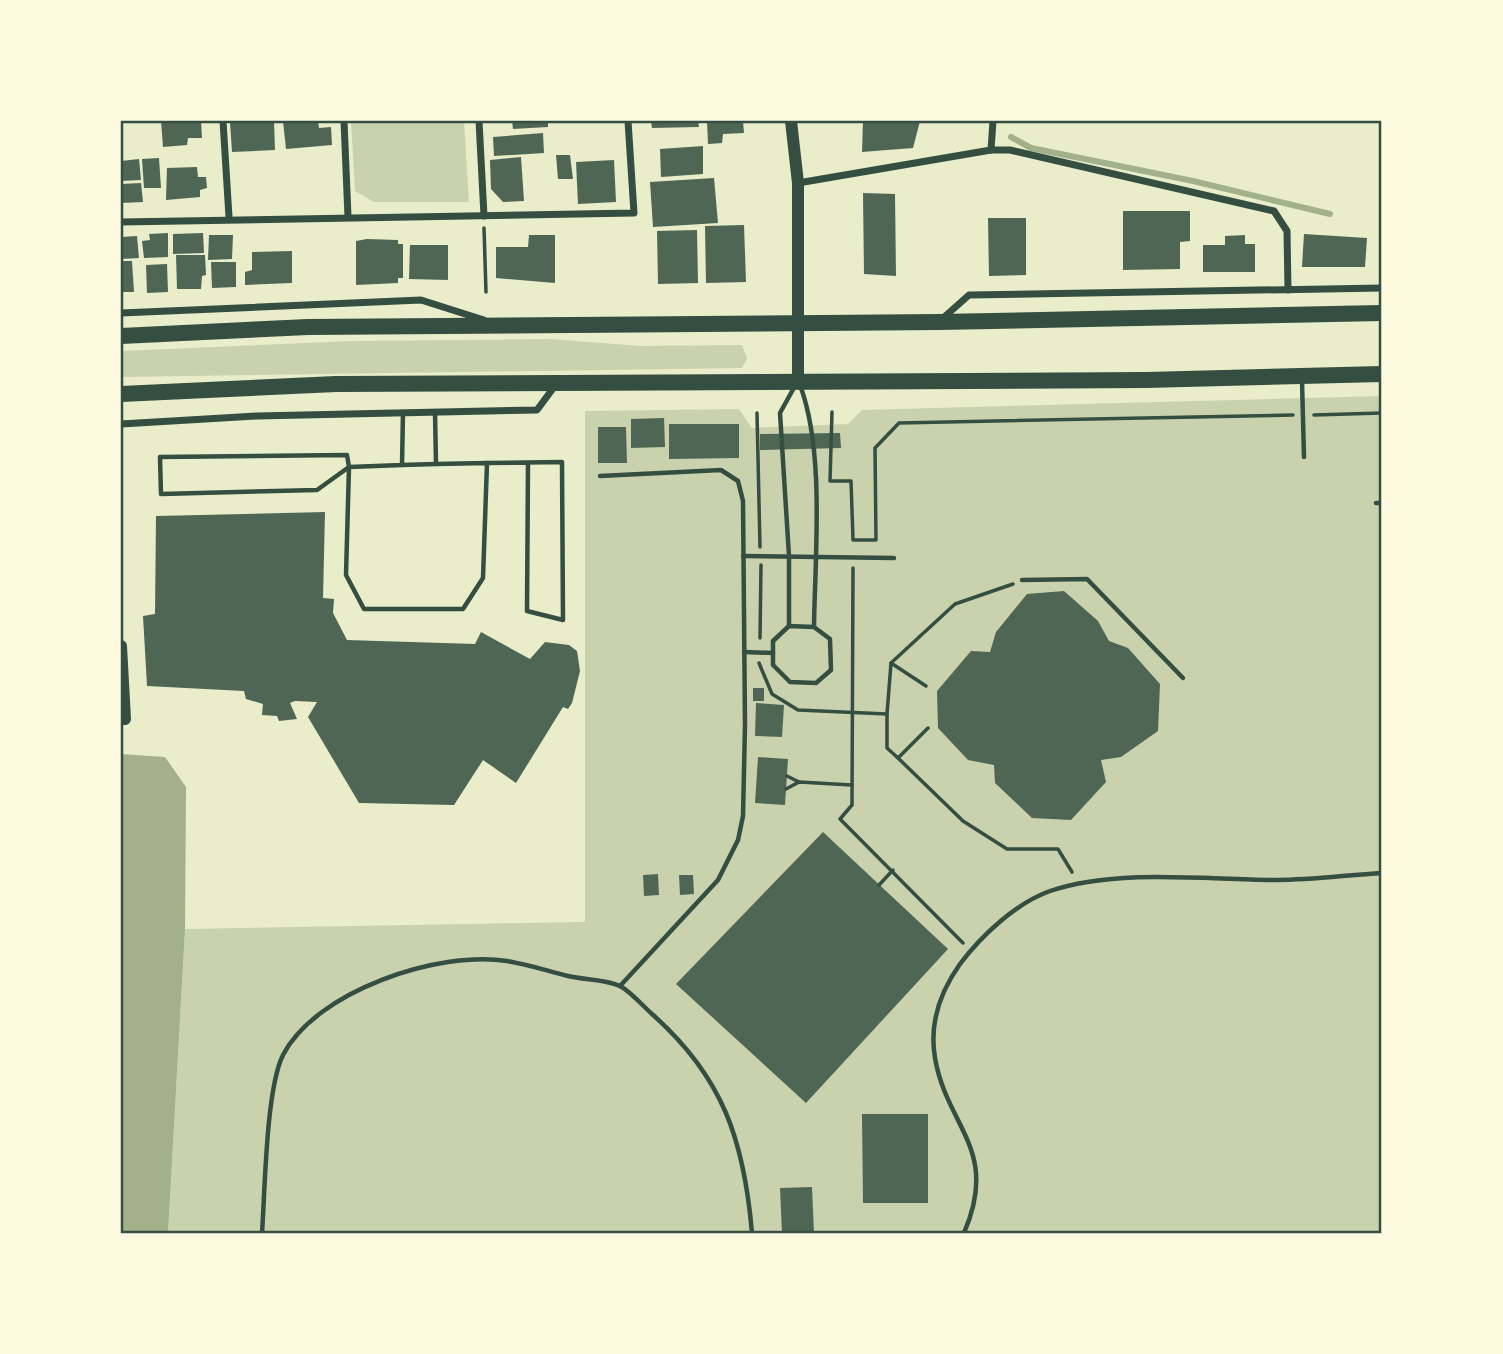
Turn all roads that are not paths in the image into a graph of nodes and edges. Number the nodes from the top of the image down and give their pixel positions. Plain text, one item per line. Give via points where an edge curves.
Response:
1 (223, 121) edge
2 (344, 121) edge
3 (480, 121) edge
4 (628, 121) edge
5 (790, 121) edge
6 (993, 121) edge
7 (991, 150) junction
8 (798, 183) junction
9 (484, 216) junction
10 (229, 217) junction
11 (348, 217) junction
12 (121, 222) edge
13 (1382, 288) edge
14 (1288, 290) junction
15 (121, 313) edge
16 (1382, 313) edge
17 (800, 322) junction
18 (939, 322) junction
19 (500, 324) junction
20 (121, 336) edge
21 (1382, 374) edge
22 (1302, 376) junction
23 (798, 381) junction
24 (557, 383) junction
25 (121, 394) edge
26 (403, 412) junction
27 (435, 412) junction
28 (121, 424) edge
29 (1304, 457) dead end
30 (487, 463) junction
31 (528, 463) junction
32 (436, 464) junction
33 (402, 465) junction
34 (349, 467) junction
35 (600, 476) dead end
36 (743, 556) junction
37 (789, 556) junction
38 (815, 557) junction
39 (894, 558) dead end
40 (1022, 580) road end
41 (789, 626) junction
42 (814, 626) junction
43 (121, 646) edge
44 (744, 652) junction
45 (773, 653) junction
46 (1183, 678) dead end
47 (121, 719) edge
48 (1382, 873) edge
49 (621, 986) junction
50 (262, 1233) edge
51 (752, 1233) edge
52 (964, 1233) edge

1 - 10 street
2 - 11 street
3 - 9 street
4 - 9 street via 634,213
5 - 8 street
6 - 7 street
7 - 8 street
7 - 14 street via 1010,150 1274,211 1287,231
8 - 17 street
9 - 11 street
10 - 11 street
10 - 12 street
13 - 14 street
14 - 18 street via 969,295
15 - 19 street via 421,300
16 - 18 highway
17 - 18 highway
17 - 19 highway
17 - 23 street
19 - 20 highway
21 - 22 highway
22 - 23 highway
22 - 29 lane
23 - 24 highway
23 - 37 lane via 780,413
23 - 38 lane via 810,412
24 - 25 highway via 336,384
24 - 27 street via 537,410
26 - 27 street
26 - 28 street
26 - 33 lane
27 - 32 lane
30 - 31 lane
30 - 32 lane
30 - 34 lane via 483,578 463,609 364,609 346,575
31 - 31 lane via 562,462 563,620 527,611
32 - 33 lane
33 - 34 lane
34 - 34 lane via 347,455 160,457 162,494 317,490
35 - 36 lane via 721,470 738,481 741,491
36 - 37 lane
36 - 44 lane
37 - 38 lane
37 - 41 lane
38 - 39 lane
38 - 42 lane
40 - 46 lane via 1087,579
41 - 42 lane
41 - 45 lane via 773,641
42 - 45 lane via 830,639 831,670 816,683 790,682 773,665
43 - 47 street via 125,719
44 - 45 lane
44 - 49 lane via 743,816 738,839 718,880
48 - 52 lane via 1281,880 1079,883 1047,892 1021,907 970,950 939,998 932,1039 942,1081 976,1160 974,1202
49 - 50 lane via 505,960 452,961 387,978 335,1002 304,1027 283,1055 274,1087
49 - 51 lane via 683,1042 727,1112 741,1156

